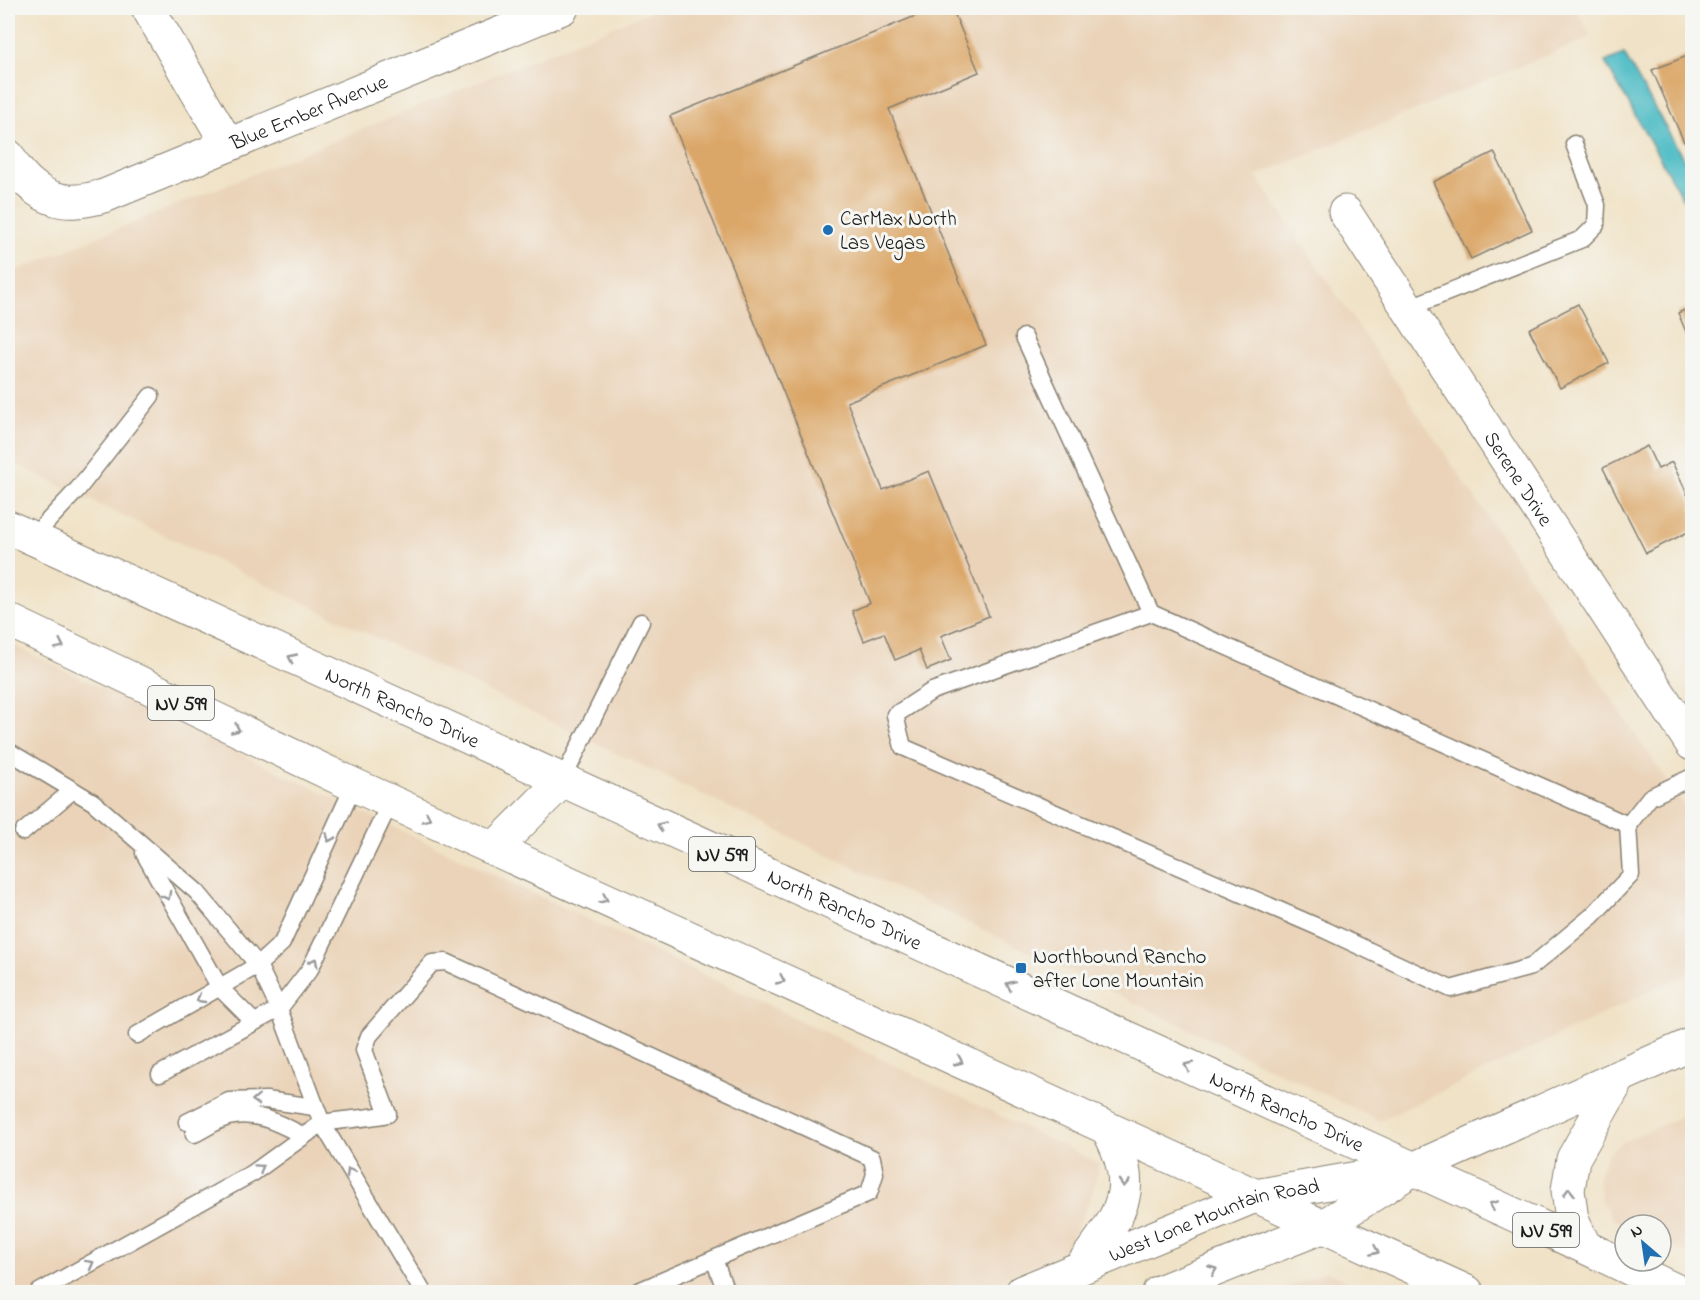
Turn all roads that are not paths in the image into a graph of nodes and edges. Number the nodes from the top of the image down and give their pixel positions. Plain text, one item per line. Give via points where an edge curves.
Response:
1 (148, 8) edge
2 (562, 8) edge
3 (1574, 144) dead end
4 (228, 145) junction
5 (8, 156) edge
6 (1345, 212) dead end
7 (1408, 309) junction
8 (1023, 337) dead end
9 (151, 396) dead end
10 (19, 533) edge
11 (1151, 613) junction
12 (8, 620) edge
13 (641, 622) dead end
14 (1692, 744) edge
15 (8, 752) edge
16 (1692, 777) edge
17 (562, 781) junction
18 (354, 785) junction
19 (73, 790) junction
20 (391, 801) junction
21 (1628, 825) junction
22 (23, 832) dead end
23 (140, 844) junction
24 (494, 849) junction
25 (258, 965) junction
26 (220, 988) junction
27 (279, 1010) junction
28 (254, 1022) junction
29 (137, 1035) dead end
30 (1692, 1044) edge
31 (160, 1074) dead end
32 (1620, 1076) junction
33 (314, 1107) junction
34 (322, 1123) junction
35 (1107, 1128) junction
36 (304, 1136) junction
37 (1413, 1169) junction
38 (1255, 1196) junction
39 (1322, 1227) junction
40 (1585, 1247) junction
41 (714, 1259) junction
42 (1080, 1268) junction
43 (1457, 1291) edge
44 (39, 1293) edge
45 (423, 1293) edge
46 (636, 1293) edge
47 (726, 1293) edge
48 (1022, 1293) edge
49 (1159, 1293) edge
50 (1679, 1293) edge

1 - 4 main road
2 - 4 main road, Blue Ember Avenue
3 - 7 lane via 1597,205 1596,225 1582,239
4 - 5 main road, Blue Ember Avenue via 104,196 74,202 53,198 33,187 15,170
6 - 7 main road, Serene Drive
7 - 14 main road, Serene Drive
8 - 11 lane
9 - 10 lane via 78,489
17 -> 10 main road, North Rancho Drive / NV 599
11 - 21 lane
11 - 21 lane via 933,691 895,715 903,747 1451,988 1531,967 1592,916 1631,875
12 -> 18 main road, NV 599
13 - 17 lane
15 - 19 lane
16 - 21 lane via 1650,797
17 - 24 main road
37 -> 17 main road, North Rancho Drive / NV 599
18 - 20 main road, NV 599
18 -> 25 lane via 282,943
19 - 22 lane
19 - 23 lane via 93,802
20 -> 24 main road, NV 599
27 -> 20 lane via 310,969
23 - 25 lane via 197,892
23 -> 26 lane
24 -> 35 main road, NV 599
25 - 26 lane
25 - 27 lane
26 - 28 lane
26 -> 29 lane
27 - 28 lane
27 - 33 lane
28 - 31 lane
30 - 32 main road, West Lone Mountain Road
32 - 37 main road, West Lone Mountain Road
40 -> 32 main road via 1572,1220 1568,1190 1573,1159
33 - 34 lane
33 -> 36 lane via 266,1100 229,1101 191,1128 248,1114 272,1120
34 - 36 lane
34 - 41 lane via 388,1114 364,1050 369,1036 432,963 446,962 872,1158 875,1174 869,1193
45 -> 34 lane
35 - 38 main road, NV 599
35 -> 42 main road via 1120,1151 1126,1177 1123,1203 1111,1227
44 -> 36 lane via 253,1173
37 - 38 main road, West Lone Mountain Road
37 - 39 main road, West Lone Mountain Road
40 -> 37 main road, North Rancho Drive / NV 599
38 - 39 main road, NV 599
38 - 42 main road, West Lone Mountain Road
39 -> 43 main road, NV 599
49 -> 39 main road, West Lone Mountain Road
40 - 50 main road, North Rancho Drive / NV 599
41 - 46 lane
41 - 47 lane
42 - 48 main road, West Lone Mountain Road

